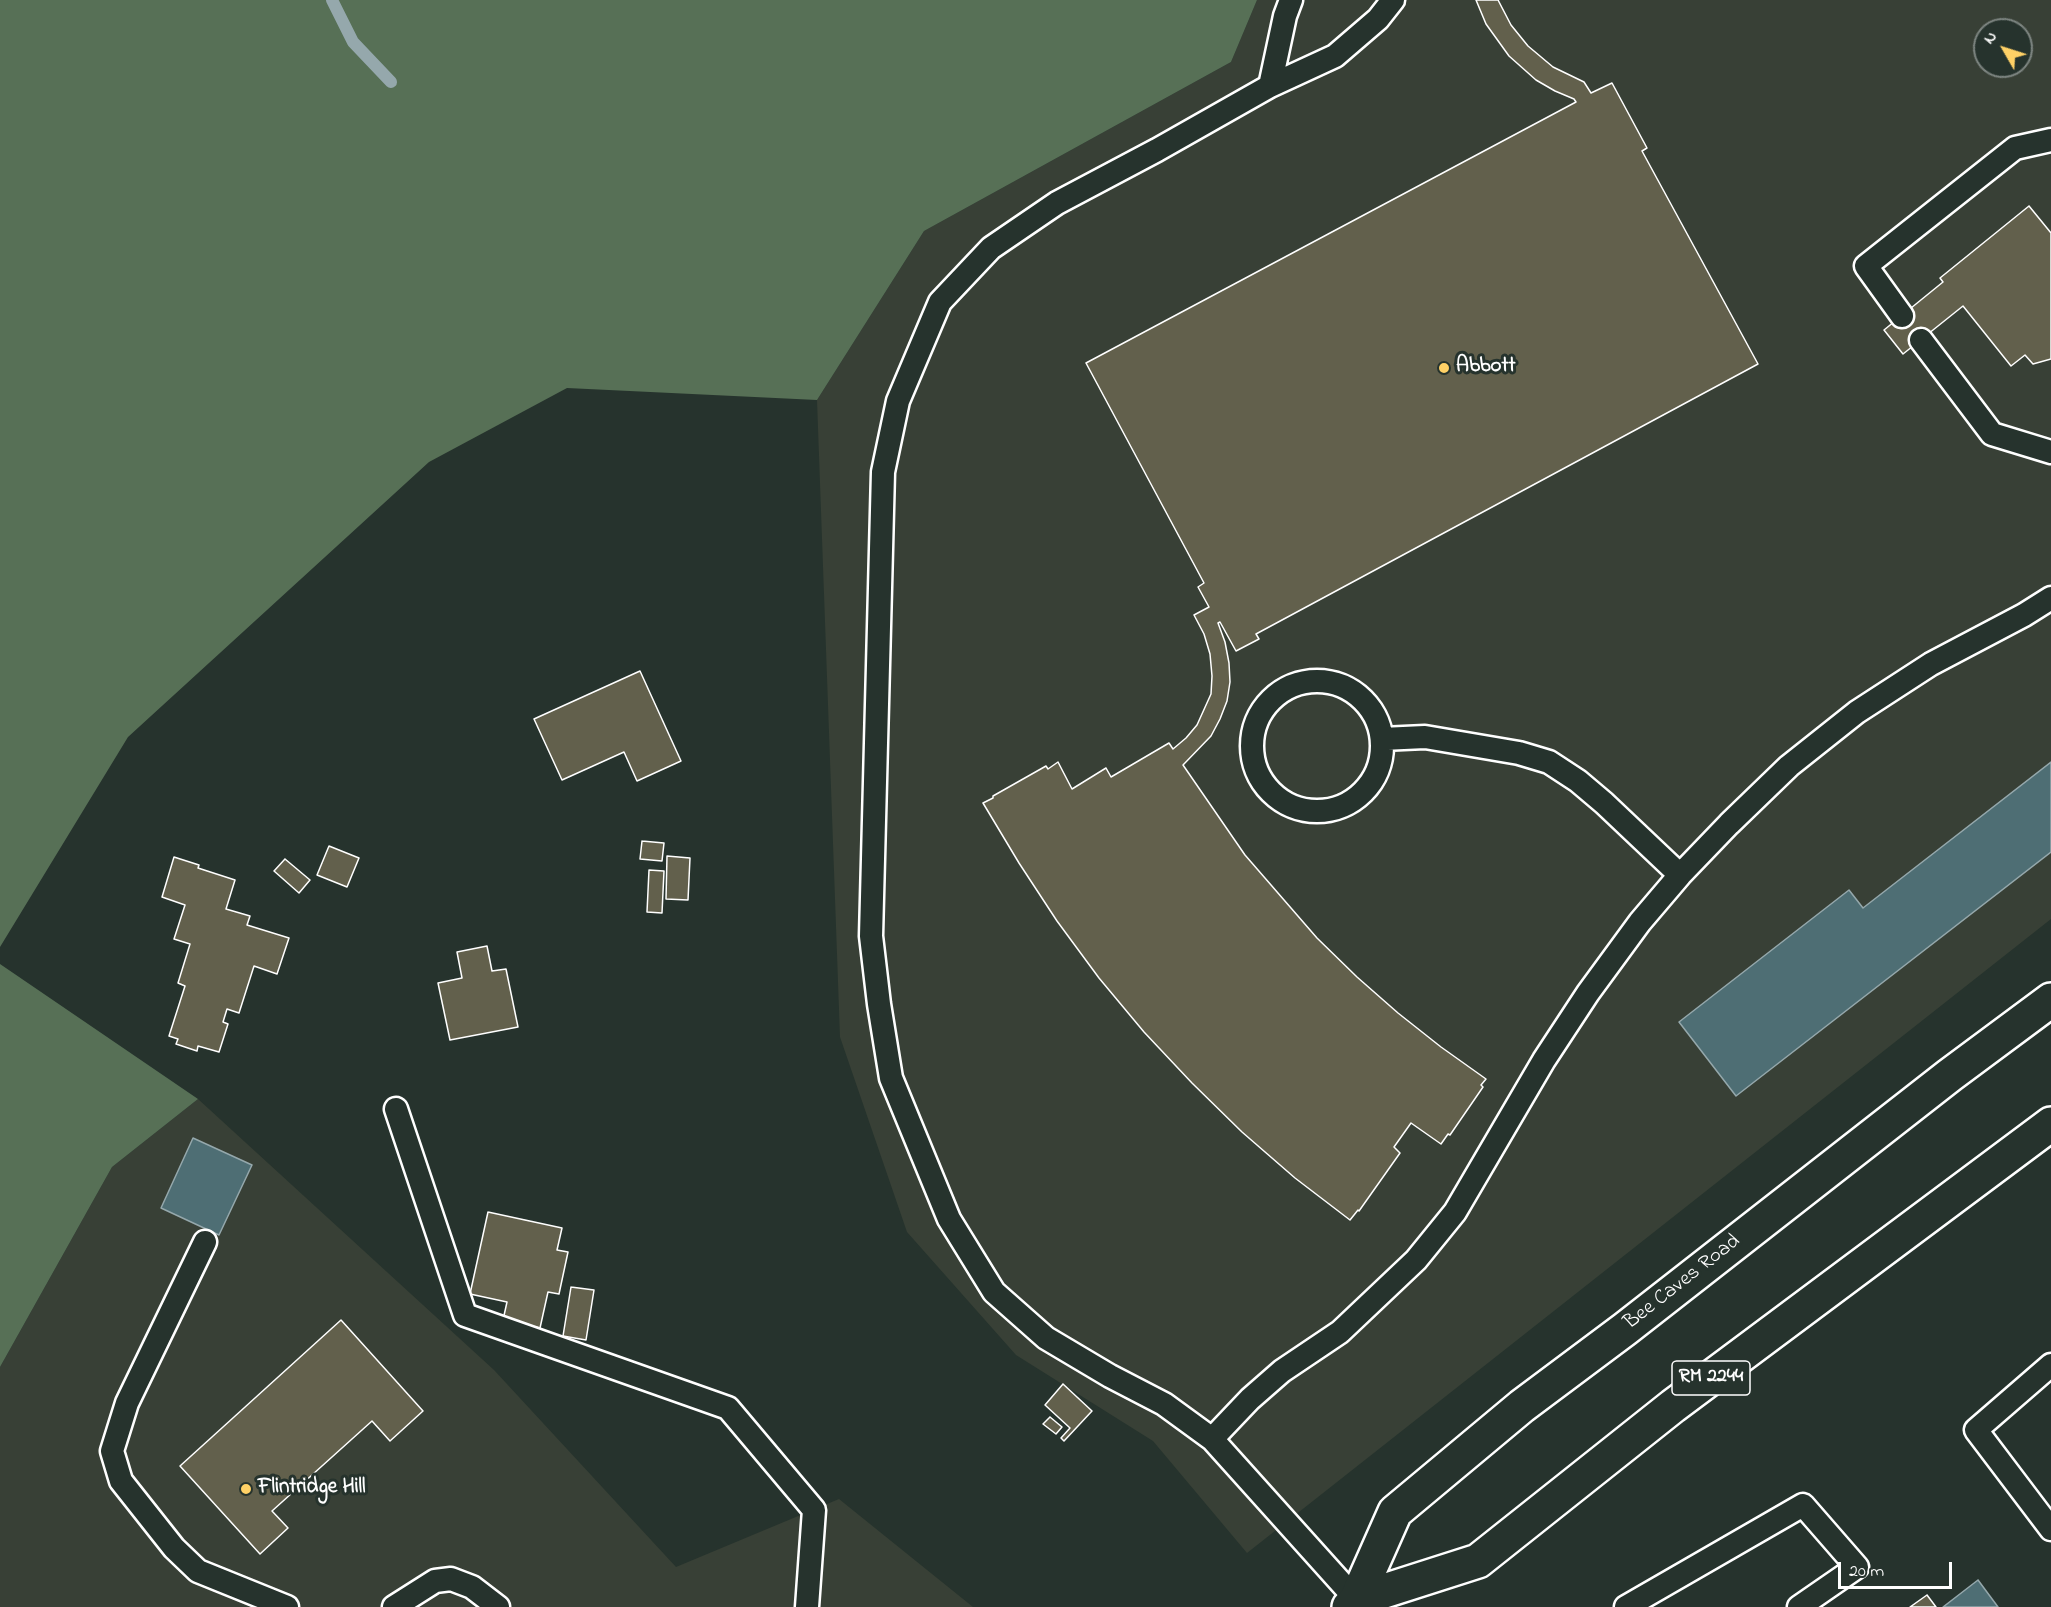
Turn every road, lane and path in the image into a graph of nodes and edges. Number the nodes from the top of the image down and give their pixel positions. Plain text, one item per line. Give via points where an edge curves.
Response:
1 (1291, 0) edge
2 (1393, 0) edge
3 (1270, 86) junction
4 (2051, 140) edge
5 (1902, 316) dead end
6 (1921, 340) dead end
7 (2051, 452) edge
8 (2051, 598) edge
9 (1382, 739) junction
10 (1680, 875) junction
11 (2051, 1000) edge
12 (2051, 1018) edge
13 (1950, 1075) junction
14 (396, 1109) dead end
15 (2048, 1132) edge
16 (205, 1242) dead end
17 (2051, 1365) edge
18 (1212, 1439) junction
19 (2051, 1529) edge
20 (1356, 1605) edge
21 (287, 1607) edge
22 (394, 1607) edge
23 (498, 1607) edge
24 (807, 1607) edge
25 (1626, 1607) edge
26 (1799, 1607) edge

1 - 3 lane
2 - 3 lane via 1378,19 1335,56
3 - 18 lane via 1057,203 991,248 940,302 898,401 883,472 871,936 891,1078 949,1219 994,1292 1046,1338 1164,1404
4 - 5 lane via 2015,148 1866,266
6 - 7 lane via 1992,434
8 - 10 lane via 1931,664 1857,712 1789,766
9 - 9 lane via 1374,715 1358,695 1335,683 1310,681 1285,689 1266,705 1254,728 1252,753 1259,778 1276,797 1298,809 1324,811 1348,804 1368,787 1380,765
9 - 10 lane via 1425,737 1550,762 1605,804
10 - 18 lane via 1588,993 1455,1212 1416,1260 1340,1332 1250,1398
11 - 13 main road, Bee Caves Road
12 - 13 main road
13 - 20 main road, Bee Caves Road via 1521,1406 1395,1512
14 - 24 lane via 465,1315 728,1408 814,1510
15 - 20 main road, RM 2244 via 1673,1406 1478,1561
16 - 21 lane via 127,1403 112,1451 121,1481 174,1548 198,1571
17 - 19 lane via 1976,1430
18 - 20 lane
22 - 23 lane via 435,1581 451,1579 472,1587
25 - 26 lane via 1803,1505 1857,1567

